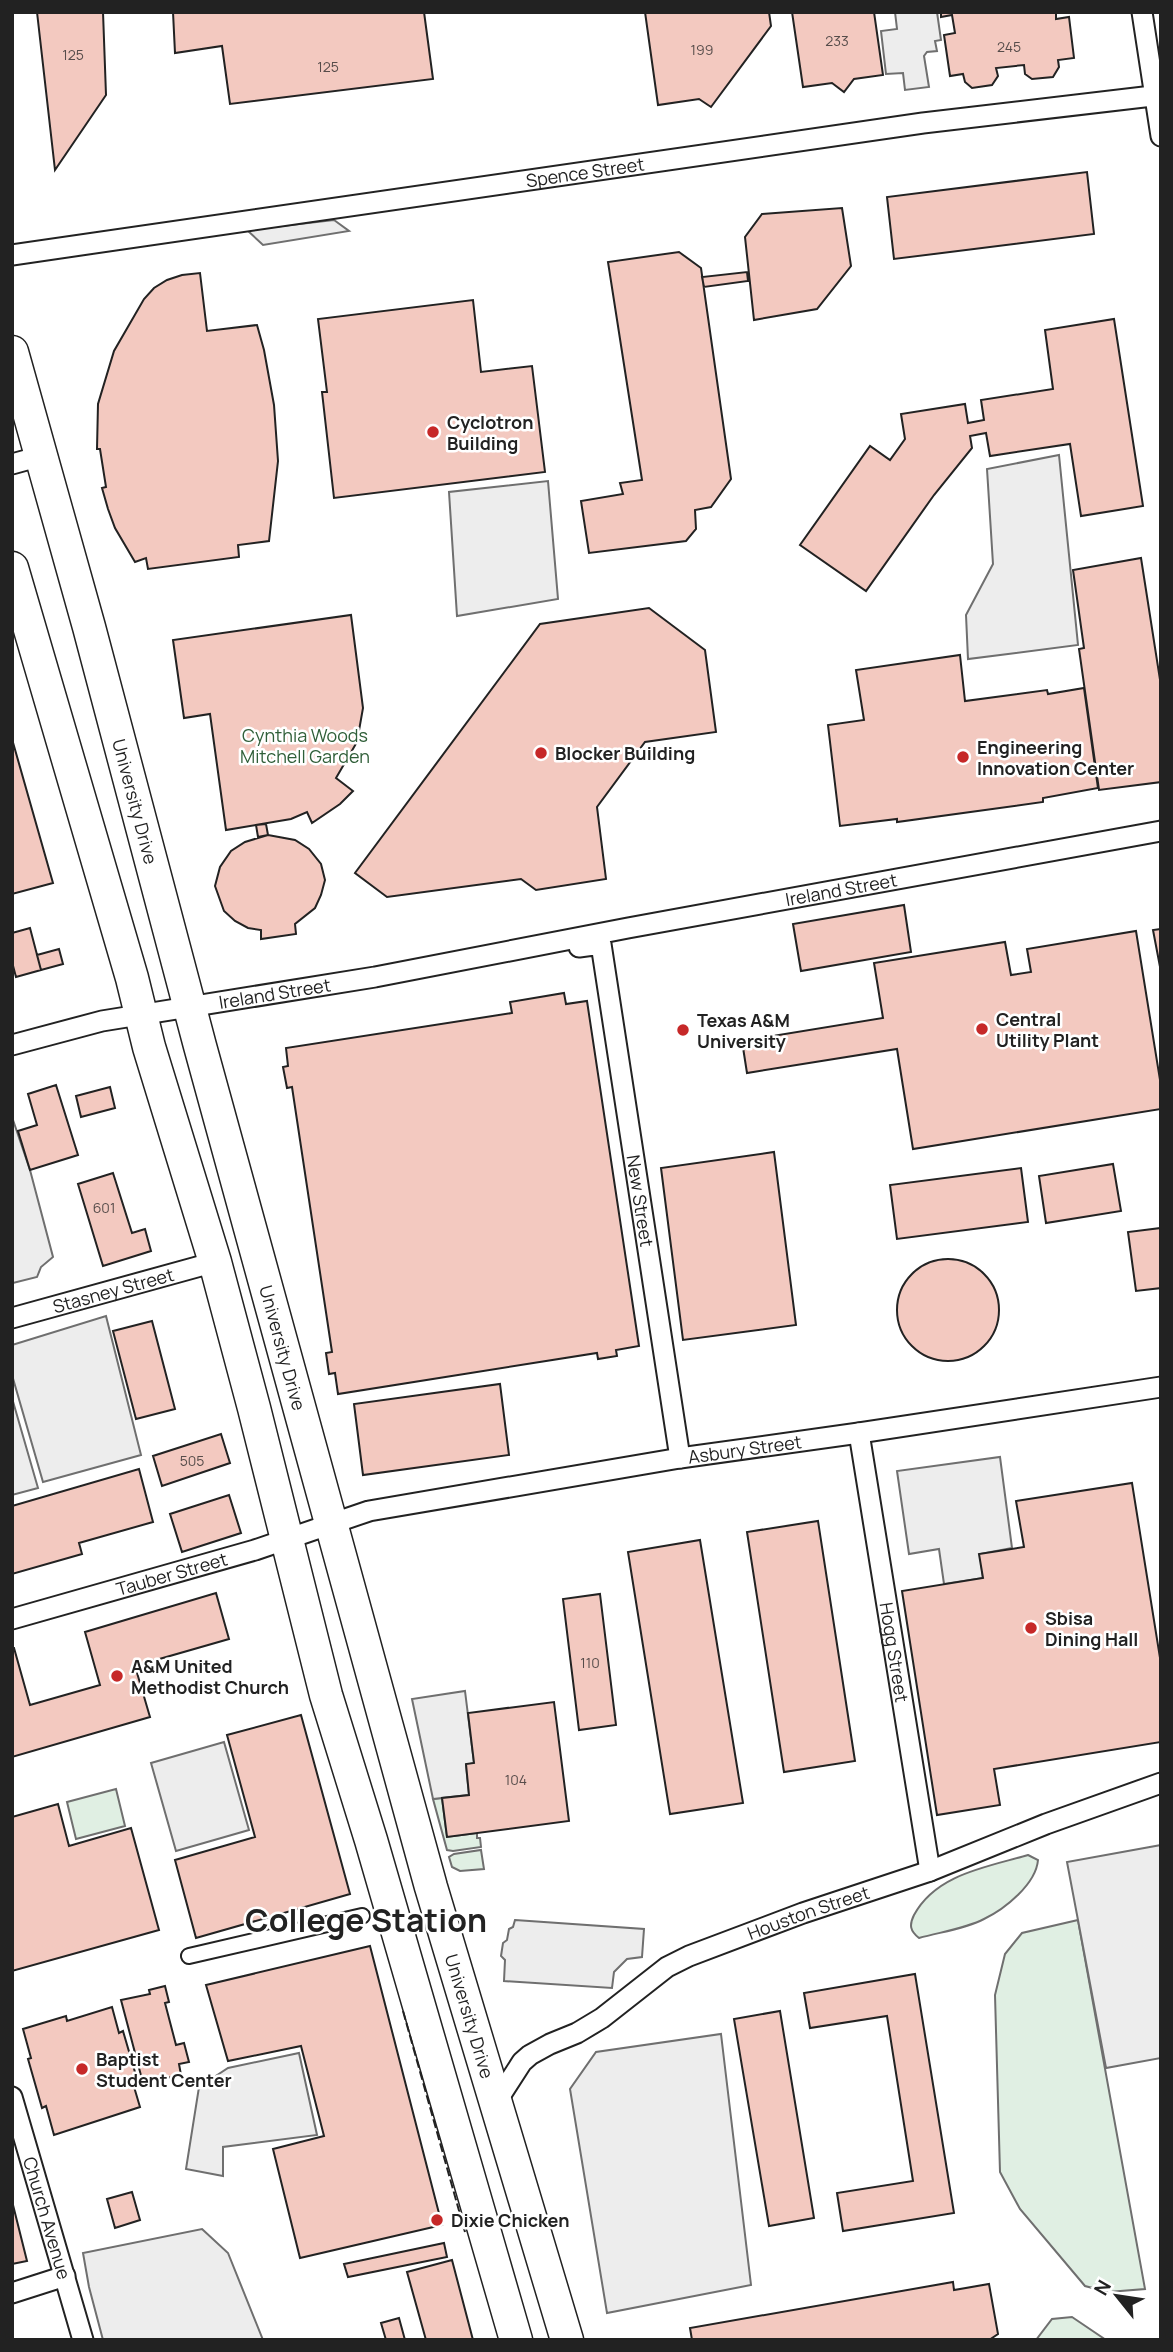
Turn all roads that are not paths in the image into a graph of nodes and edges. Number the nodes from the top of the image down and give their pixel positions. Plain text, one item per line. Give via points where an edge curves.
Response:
1 (1142, 12) edge
2 (1158, 95) edge
3 (1161, 136) edge
4 (12, 256) edge
5 (12, 352) edge
6 (27, 460) edge
7 (12, 568) edge
8 (1161, 831) edge
9 (601, 944) joint
10 (522, 948) junction
11 (190, 1007) junction
12 (141, 1015) junction
13 (12, 1045) edge
14 (215, 1262) junction
15 (12, 1318) edge
16 (1161, 1387) edge
17 (859, 1433) junction
18 (680, 1458) junction
19 (331, 1524) junction
20 (287, 1539) junction
21 (12, 1619) edge
22 (1161, 1783) edge
23 (930, 1871) junction
24 (362, 1916) dead end
25 (189, 1956) dead end
26 (12, 2097) edge
27 (495, 2104) junction
28 (65, 2276) junction
29 (12, 2293) edge
30 (83, 2340) edge
31 (516, 2340) edge
32 (567, 2340) edge

1 - 2 street
2 - 3 street
2 - 4 street, Spence Street via 923,124
5 - 6 main road, University Drive
6 - 11 main road, University Drive
7 - 12 main road
8 - 10 street, Ireland Street
9 - 10 street, Ireland Street
9 - 18 street, New Street
10 - 11 street, Ireland Street
11 - 12 street, Ireland Street
11 - 19 main road, University Drive
12 - 13 street, Ireland Street
12 - 14 main road
14 - 15 street, Stasney Street
14 - 20 main road
16 - 17 street, Asbury Street
17 - 18 street, Asbury Street
17 - 23 street, Hogg Street
18 - 19 street, Asbury Street via 369,1511
19 - 20 street, Tauber Street
19 - 27 main road, University Drive
20 - 21 street, Tauber Street
20 - 31 main road via 326,1695
22 - 23 street, Houston Street
23 - 27 street, Houston Street via 729,1940 667,1967 602,2018 530,2055
24 - 25 street
26 - 28 street, Church Avenue
27 - 32 main road, University Drive
28 - 29 street
28 - 30 street, Church Avenue

